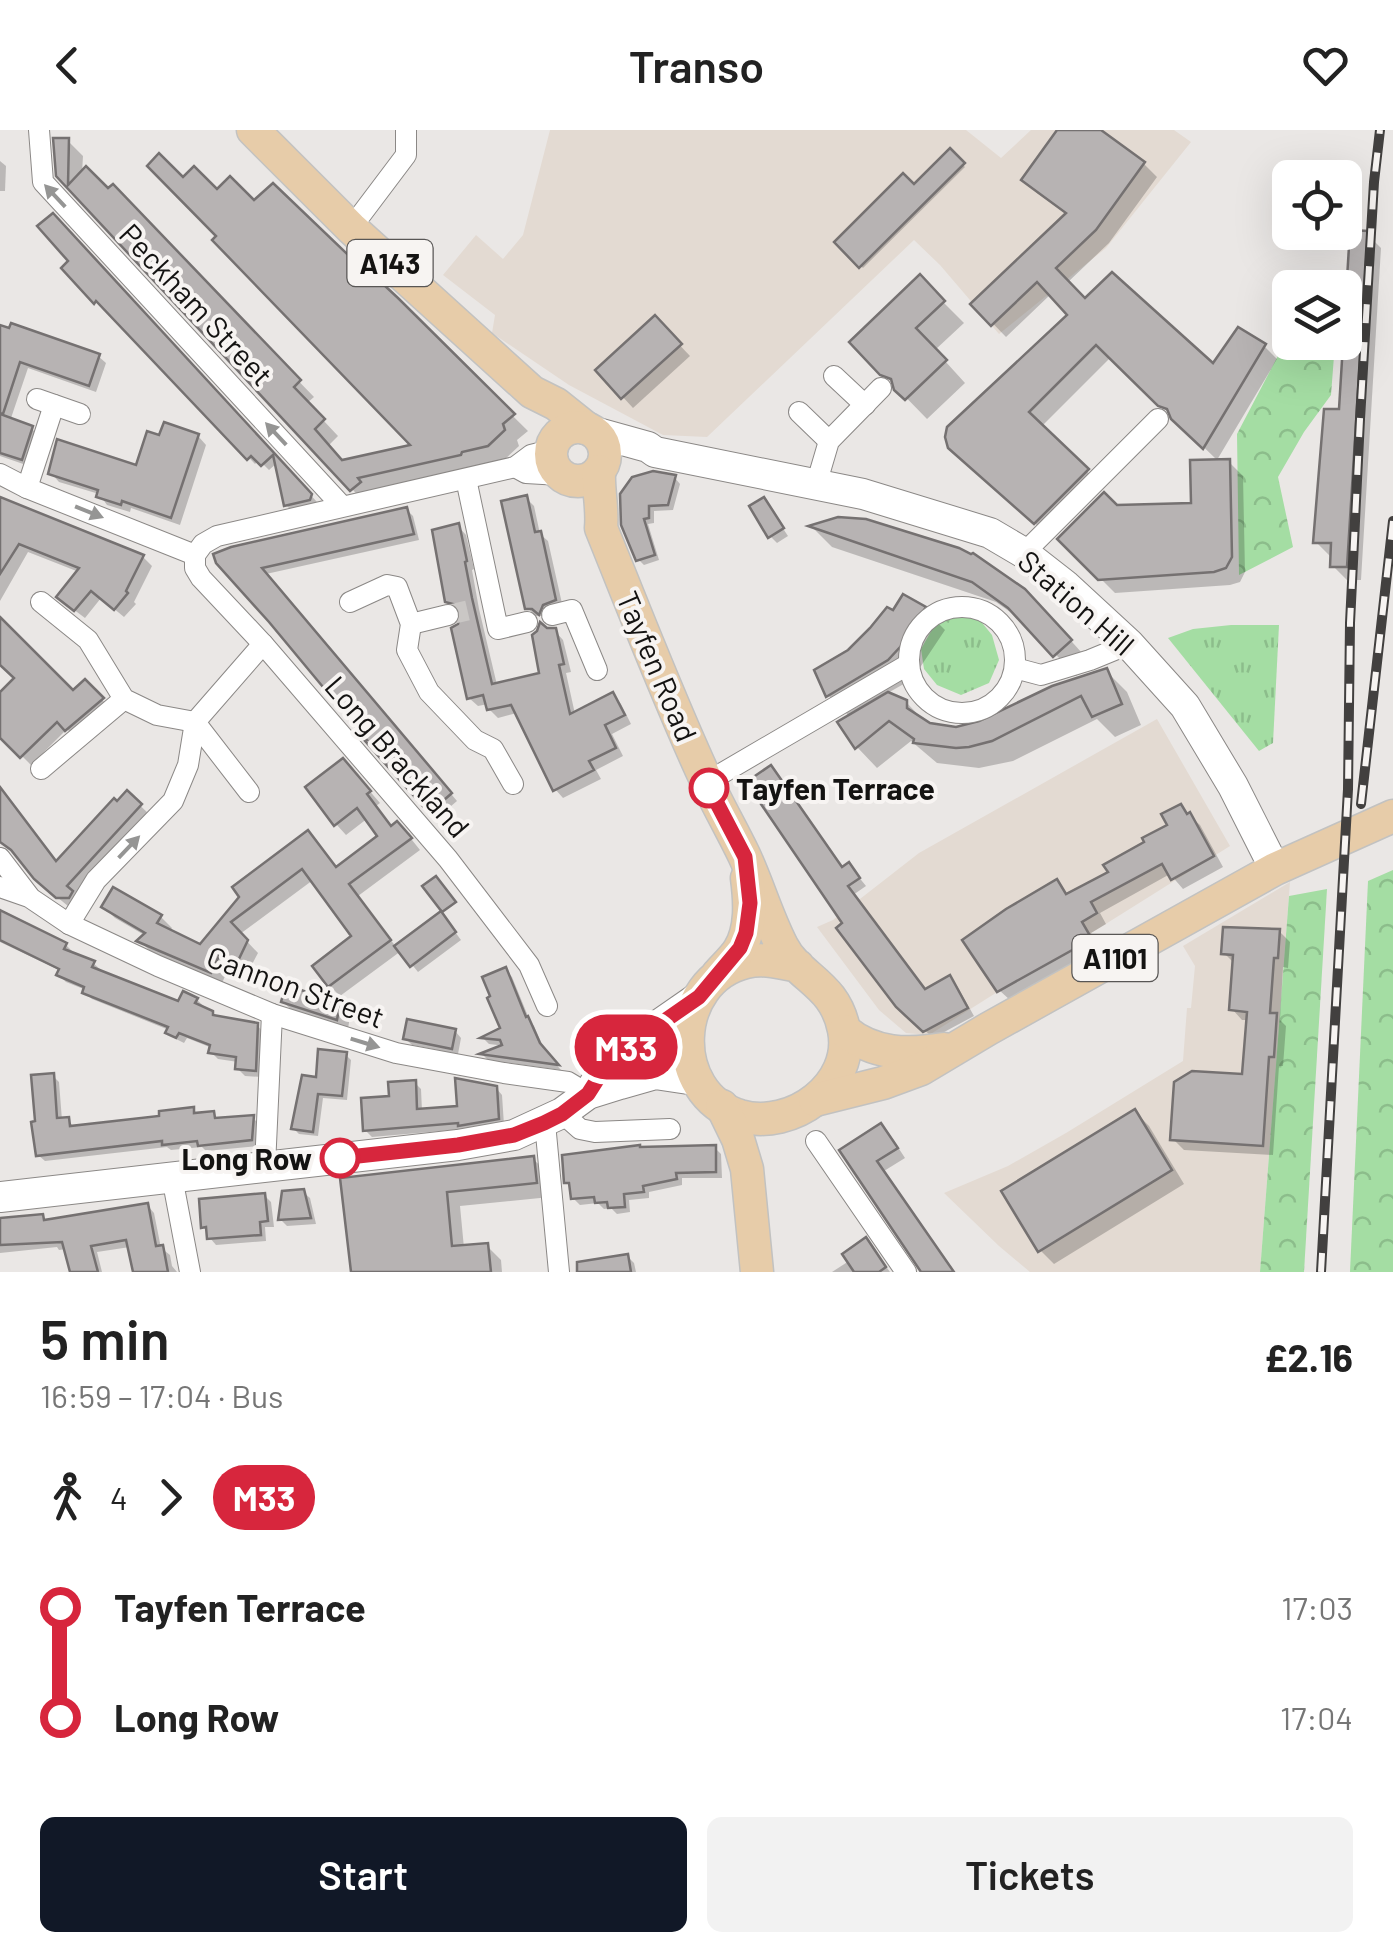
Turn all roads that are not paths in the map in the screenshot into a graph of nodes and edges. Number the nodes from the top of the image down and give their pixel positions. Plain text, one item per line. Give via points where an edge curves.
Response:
1 (39, 130) edge
2 (253, 130) edge
3 (406, 130) edge
4 (351, 228) junction
5 (834, 376) dead end
6 (881, 388) dead end
7 (532, 392) junction
8 (865, 405) junction
9 (799, 412) dead end
10 (80, 414) dead end
11 (1158, 419) dead end
12 (590, 430) junction
13 (829, 441) junction
14 (656, 452) junction
15 (572, 464) junction
16 (0, 474) edge
17 (466, 479) junction
18 (816, 484) junction
19 (27, 488) junction
20 (342, 506) junction
21 (1024, 553) junction
22 (195, 555) junction
23 (40, 602) dead end
24 (350, 602) dead end
25 (448, 615) tunnel mouth
26 (552, 615) dead end
27 (527, 622) dead end
28 (411, 624) junction
29 (262, 644) junction
30 (1129, 644) junction
31 (909, 664) junction
32 (1015, 668) junction
33 (596, 670) dead end
34 (124, 699) junction
35 (195, 722) junction
36 (41, 769) dead end
37 (706, 782) junction
38 (513, 784) dead end
39 (249, 792) dead end
40 (1393, 816) edge
41 (745, 857) junction
42 (0, 858) edge
43 (1275, 870) junction
44 (0, 887) edge
45 (29, 896) junction
46 (69, 924) junction
47 (798, 966) junction
48 (707, 987) junction
49 (547, 1006) dead end
50 (272, 1014) junction
51 (844, 1031) junction
52 (956, 1048) junction
53 (695, 1080) junction
54 (588, 1094) junction
55 (722, 1106) junction
56 (805, 1106) junction
57 (554, 1118) junction
58 (670, 1129) dead end
59 (816, 1140) dead end
60 (265, 1166) junction
61 (747, 1169) junction
62 (172, 1177) junction
63 (0, 1197) edge
64 (190, 1272) edge
65 (559, 1272) edge
66 (758, 1272) edge
67 (906, 1272) edge

20 -> 1 street, Peckham Street via 43,182
2 - 4 main road, Tayfen Road / A143
3 - 4 street via 406,155
4 - 7 main road, Tayfen Road / A143
5 - 8 street
6 - 8 street
7 - 12 main road, Tayfen Road / A143
7 - 15 main road, Tayfen Road / A143 via 536,412
8 - 13 street
9 - 13 street
10 - 19 street via 45,402
11 - 21 street
12 - 14 street, Station Hill
12 - 15 main road via 560,433
13 - 18 street
14 - 15 street, Station Hill
14 - 18 street, Station Hill
15 - 17 street via 526,473 515,467
15 - 37 main road, Tayfen Road / A143 via 589,522 600,528
16 - 19 street
17 - 20 street
17 - 27 street via 483,606 498,628
18 - 21 street, Station Hill via 990,533
19 -> 22 street
20 - 22 street via 217,536
21 - 30 street, Station Hill
22 - 29 street, Long Brackland via 201,578
23 - 34 street via 88,640
24 - 28 street via 397,587
25 - 28 street
26 - 33 street via 572,610
28 - 38 street via 407,650 429,692 493,749
29 - 35 street
29 - 49 street, Long Brackland via 448,859 529,965
30 - 32 street via 1041,676
30 - 43 street, Station Hill via 1186,706
31 - 32 street via 929,701 958,713 991,705 1005,693
31 - 32 street via 919,628 955,606 974,607 1000,622 1011,637
31 - 37 street
34 - 35 street
34 - 36 street
35 - 39 street
46 -> 35 street via 96,880 173,801
37 - 41 main road, Tayfen Road / A143
40 - 43 main road, A1101
41 - 47 main road, A143 via 784,950
41 - 48 main road, A143 via 746,933
42 - 45 street
43 - 52 main road, A1101
44 - 45 street, Cannon Street
45 - 46 street, Cannon Street
46 - 50 street, Cannon Street
47 - 48 main road via 741,963
47 - 51 main road via 839,1010
48 - 53 main road via 686,1038
48 - 54 street via 611,1058
50 -> 54 street, Cannon Street via 396,1052 568,1082
50 - 60 street
51 - 52 main road, A1101 via 886,1052
51 - 56 main road via 842,1064 831,1085
52 - 56 main road, A1101 via 920,1070
53 - 54 street via 655,1074
53 - 55 main road
54 - 57 street
55 - 56 main road via 768,1118
55 - 61 main road
56 - 61 main road via 771,1133
57 - 58 street via 596,1132
57 - 60 street via 514,1135 458,1145
57 - 65 street
59 - 67 street
60 - 62 street
61 - 66 main road
62 - 63 street
62 - 64 street

